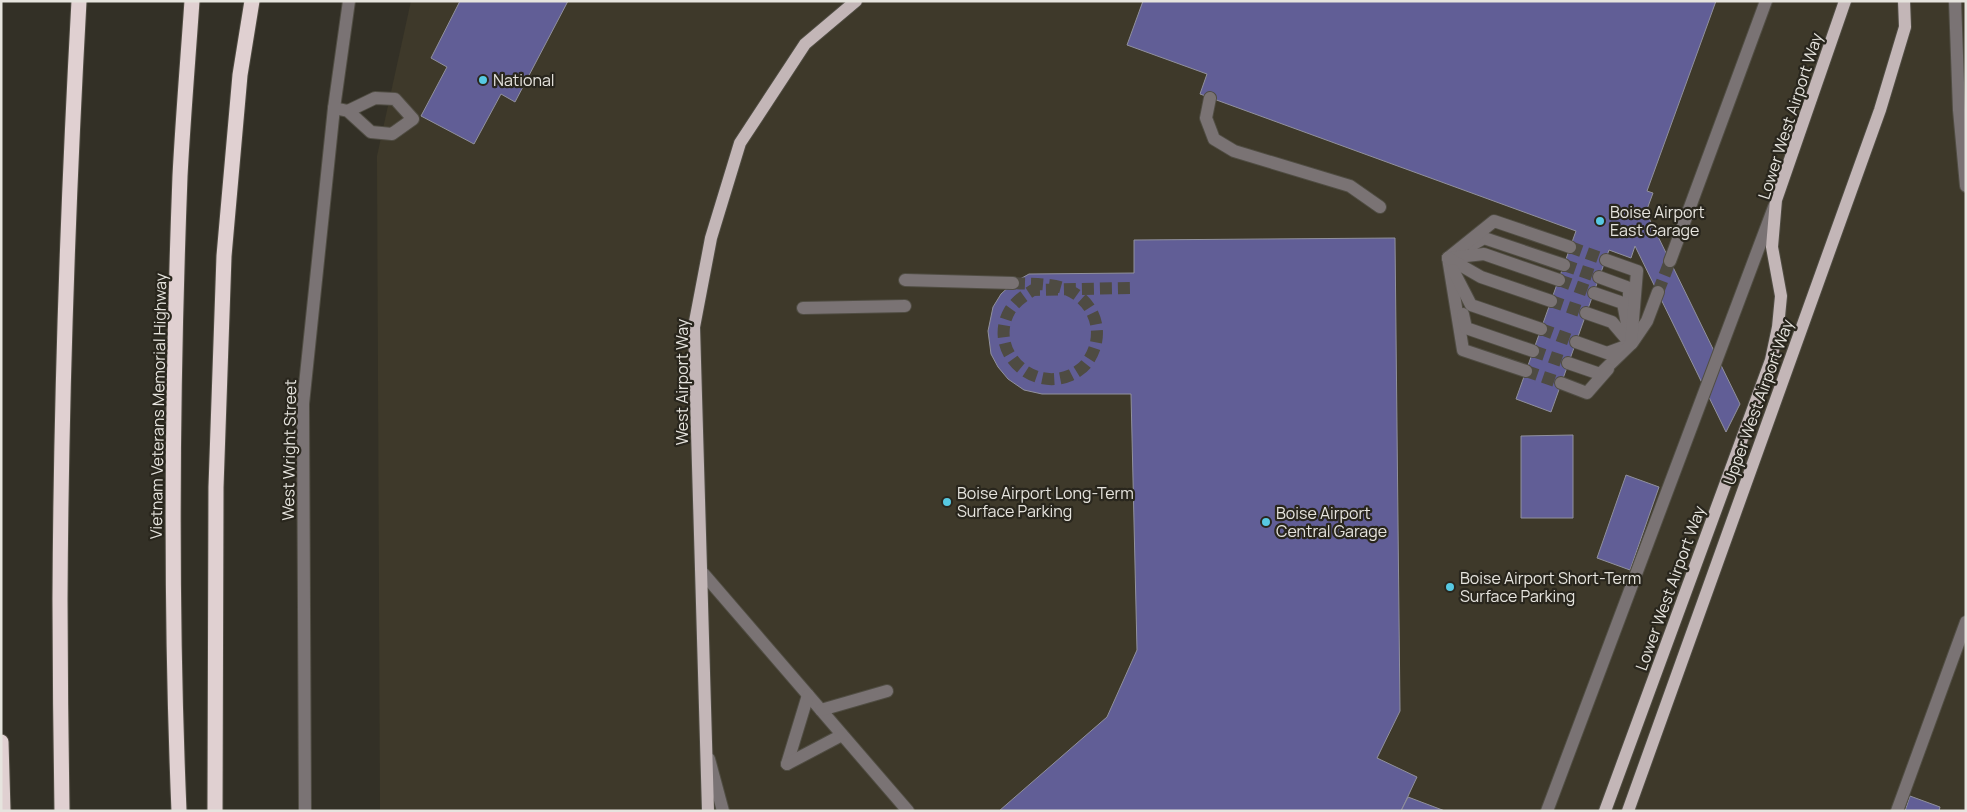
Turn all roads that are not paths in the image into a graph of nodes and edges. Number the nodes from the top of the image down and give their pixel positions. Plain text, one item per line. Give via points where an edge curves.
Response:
1 (79, 1) edge
2 (192, 1) edge
3 (252, 1) edge
4 (349, 1) edge
5 (856, 1) edge
6 (1766, 1) edge
7 (1845, 1) edge
8 (1904, 1) edge
9 (1955, 1) edge
10 (1210, 98) dead end
11 (334, 108) junction
12 (348, 111) dead end
13 (1966, 186) edge
14 (1776, 200) junction
15 (1380, 207) dead end
16 (1570, 247) tunnel mouth
17 (1448, 258) junction
18 (1606, 260) tunnel mouth
19 (1670, 260) tunnel mouth
20 (1564, 265) tunnel mouth
21 (1599, 277) tunnel mouth
22 (905, 280) dead end
23 (1559, 280) tunnel mouth
24 (1012, 283) tunnel mouth
25 (1658, 292) tunnel mouth
26 (1594, 293) tunnel mouth
27 (1551, 301) tunnel mouth
28 (905, 306) dead end
29 (803, 308) dead end
30 (1586, 313) tunnel mouth
31 (1541, 329) tunnel mouth
32 (1576, 342) tunnel mouth
33 (1631, 344) junction
34 (1533, 351) tunnel mouth
35 (1568, 364) tunnel mouth
36 (1526, 371) tunnel mouth
37 (1561, 383) tunnel mouth
38 (702, 572) junction
39 (1966, 622) edge
40 (887, 691) dead end
41 (808, 695) junction
42 (821, 710) junction
43 (842, 735) junction
44 (1, 742) edge
45 (706, 747) junction
46 (3, 811) edge
47 (62, 811) edge
48 (179, 811) edge
49 (215, 811) edge
50 (305, 811) edge
51 (708, 811) edge
52 (723, 811) edge
53 (908, 811) edge
54 (1547, 811) edge
55 (1605, 811) edge
56 (1628, 811) edge
57 (1897, 811) edge

1 - 47 highway via 63,379
2 - 48 highway, Vietnam Veterans Memorial Highway via 180,174 174,380 173,566
3 - 49 highway via 240,75 224,256 216,487
4 - 11 street, West Wright Street
5 - 38 main road, West Airport Way via 805,44 740,143 711,238 694,327
6 - 19 street
7 - 14 main road, Lower West Airport Way
8 - 56 main road, Upper West Airport Way via 1905,26 1880,110
9 - 13 street
10 - 15 street via 1206,118 1214,139 1234,151 1350,186
11 - 12 street
11 - 50 street, West Wright Street via 304,404
14 - 54 street
14 - 55 main road, Lower West Airport Way via 1772,247 1781,296 1771,360
16 - 17 street via 1494,221
17 - 20 street via 1484,238
17 - 23 street via 1484,254
17 - 27 street via 1481,277
17 - 31 street via 1471,305
17 - 34 street via 1466,328
17 - 36 street via 1463,350
18 - 33 street via 1637,271
21 - 33 street via 1629,288
22 - 24 street
25 - 33 street via 1647,321
26 - 33 street via 1623,303
28 - 29 street
30 - 33 street via 1612,322
32 - 33 street via 1607,353
33 - 35 street via 1600,374
33 - 37 street via 1587,393
38 - 41 street
38 - 45 main road, West Airport Way
39 - 57 street
40 - 42 street
41 - 42 street
41 - 43 street via 787,764
42 - 43 street
43 - 53 street
44 - 46 highway
45 - 51 main road, West Airport Way
45 - 52 street

